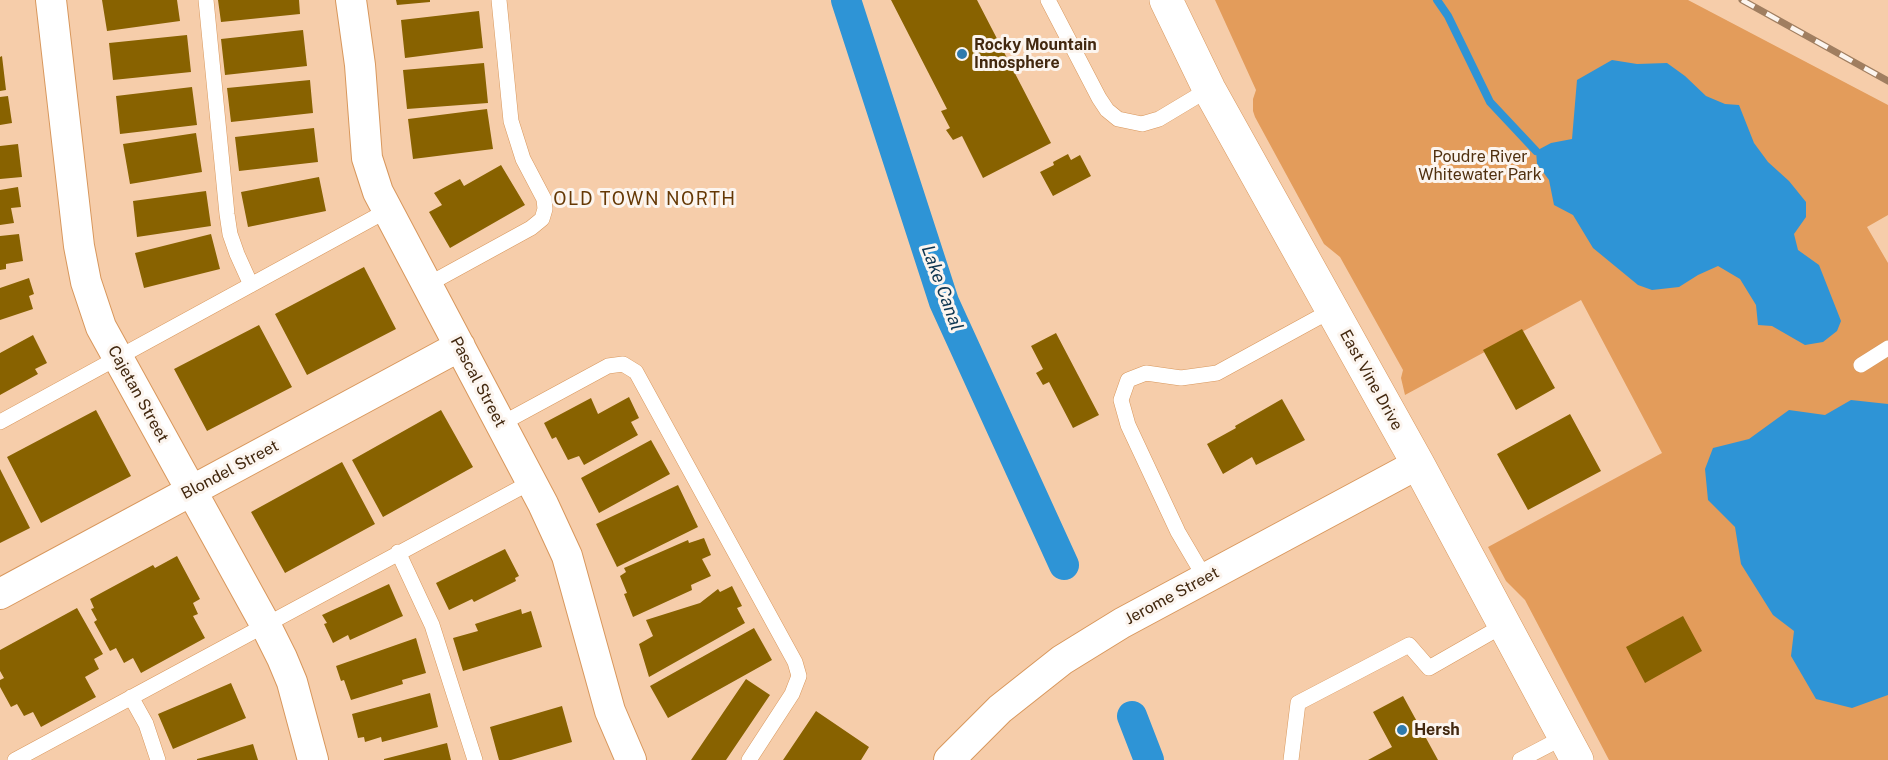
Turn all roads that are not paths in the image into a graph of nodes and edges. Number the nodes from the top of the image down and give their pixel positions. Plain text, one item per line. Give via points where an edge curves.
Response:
1 (51, 0) edge
2 (206, 0) edge
3 (351, 0) edge
4 (499, 0) edge
5 (1048, 0) edge
6 (1166, 0) edge
7 (1209, 89) junction
8 (388, 210) junction
9 (251, 285) junction
10 (427, 285) junction
11 (1332, 310) junction
12 (459, 346) junction
13 (1888, 348) edge
14 (118, 358) junction
15 (1861, 365) dead end
16 (0, 422) edge
17 (501, 424) junction
18 (1418, 464) junction
19 (531, 482) junction
20 (191, 491) junction
21 (398, 552) junction
22 (1205, 578) junction
23 (0, 594) edge
24 (265, 624) junction
25 (1504, 625) junction
26 (131, 697) junction
27 (1571, 748) edge
28 (15, 760) edge
29 (158, 760) edge
30 (314, 760) edge
31 (475, 760) edge
32 (631, 760) edge
33 (749, 760) edge
34 (948, 760) edge
35 (1291, 760) edge
36 (1520, 760) edge

1 - 14 street, Cajetan Street via 79,246 101,327
2 - 9 lane via 230,234
3 - 8 street, Pascal Street via 367,158
4 - 10 lane via 511,121 545,209 542,219 531,228
5 - 7 lane via 1099,98 1118,118 1142,123 1159,119
6 - 7 main road, East Vine Drive
7 - 11 main road, East Vine Drive
8 - 9 lane
8 - 10 street, Pascal Street
9 - 14 lane
10 - 12 street, Pascal Street
11 - 18 main road, East Vine Drive
11 - 22 lane via 1217,373 1181,378 1146,373 1128,380 1121,400 1128,425 1181,538
12 - 17 street, Pascal Street
12 - 20 street, Blondel Street
13 - 15 lane
14 - 16 lane
14 - 20 street, Cajetan Street
17 - 19 street, Pascal Street
17 - 33 lane via 608,366 623,364 636,372 795,662 799,676 792,694
18 - 22 street, Jerome Street
18 - 25 main road, East Vine Drive
19 - 21 lane
19 - 32 street, Pascal Street via 567,556 610,711
20 - 23 street, Blondel Street
20 - 24 street, Cajetan Street
21 - 24 lane
21 - 31 lane via 432,625
22 - 34 street, Jerome Street via 1062,660 1000,709
24 - 26 lane
24 - 30 street, Cajetan Street via 292,682
25 - 27 main road, East Vine Drive
25 - 35 lane via 1429,668 1409,645 1298,703
26 - 28 lane
26 - 29 lane via 146,724
27 - 36 lane

